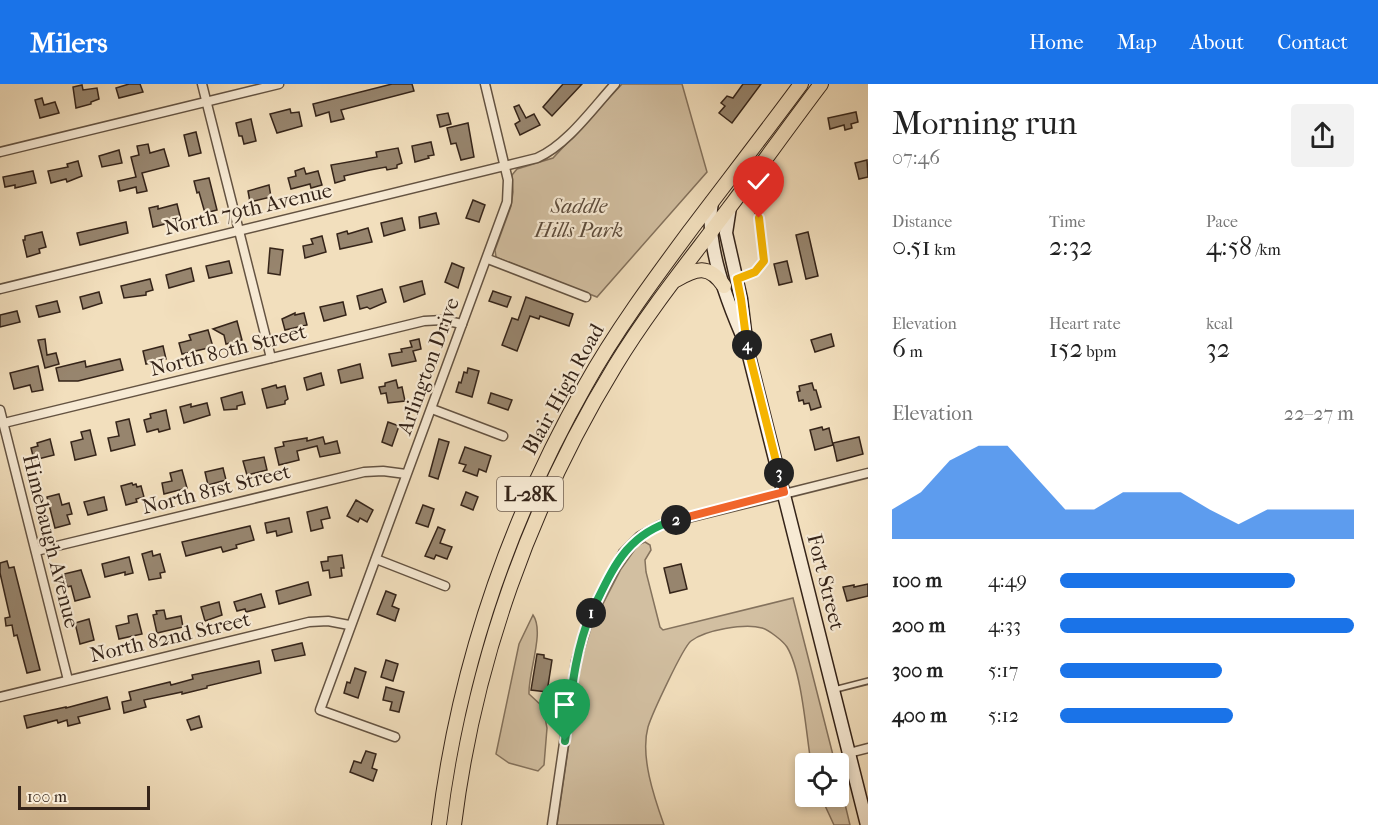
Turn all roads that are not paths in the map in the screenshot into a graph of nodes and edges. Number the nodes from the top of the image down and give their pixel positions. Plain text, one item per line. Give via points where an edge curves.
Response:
1 (202, 84) edge
2 (279, 84) edge
3 (485, 84) edge
4 (615, 84) edge
5 (801, 84) edge
6 (821, 84) edge
7 (207, 102) junction
8 (0, 152) edge
9 (505, 165) junction
10 (753, 173) junction
11 (712, 202) junction
12 (731, 205) junction
13 (239, 230) junction
14 (710, 232) junction
15 (488, 259) junction
16 (730, 282) junction
17 (671, 283) junction
18 (0, 289) edge
19 (586, 297) dead end
20 (462, 324) junction
21 (271, 358) junction
22 (432, 409) junction
23 (0, 410) edge
24 (4, 423) junction
25 (502, 436) dead end
26 (868, 472) edge
27 (406, 474) junction
28 (784, 492) junction
29 (36, 551) junction
30 (376, 559) junction
31 (445, 586) dead end
32 (350, 625) junction
33 (68, 680) junction
34 (868, 681) edge
35 (833, 690) junction
36 (0, 697) edge
37 (395, 737) dead end
38 (868, 748) edge
39 (849, 753) junction
40 (439, 825) edge
41 (454, 825) edge
42 (552, 825) edge
43 (867, 825) edge

1 - 7 street
2 - 7 street
3 - 9 street, Arlington Drive
4 - 9 street via 555,148 537,158
5 - 11 main road, L-28K
6 - 10 main road, L-28K
7 - 8 street
7 - 13 street
9 - 13 street, North 79th Avenue
9 - 15 street, Arlington Drive via 507,202
10 - 12 main road, L-28K
10 - 16 lane via 765,255 755,272
11 - 14 main road, Fort Street
11 - 40 main road, Blair High Road / L-28K via 607,349 529,496 504,556 475,645 453,737
12 - 14 main road, Blair High Road / L-28K
12 - 16 main road, Fort Street via 726,233
13 - 18 street, North 79th Avenue
13 - 21 street
14 - 16 main road, Fort Street
14 - 17 main road, Blair High Road / L-28K
15 - 19 street
15 - 20 street, Arlington Drive
16 - 17 main road via 705,270
16 - 28 main road, Fort Street via 729,303 747,348
17 - 41 main road, Blair High Road / L-28K via 598,395 527,540 483,679
20 - 21 street, North 80th Street via 424,321
20 - 22 street, Arlington Drive
21 - 24 street, North 80th Street
22 - 25 street
22 - 27 street, Arlington Drive
23 - 24 street, Himebaugh Avenue
24 - 29 street, Himebaugh Avenue
26 - 28 street
27 - 29 street, North 81st Street via 364,472
27 - 30 street, Arlington Drive
28 - 35 main road, Fort Street
28 - 42 street via 660,525 640,536 623,554 582,637
29 - 33 street, Himebaugh Avenue
30 - 31 street
30 - 32 street, Arlington Drive
32 - 33 street, North 82nd Street via 309,622
32 - 37 street, Arlington Drive via 320,710
33 - 36 street, North 82nd Street
34 - 35 lane
35 - 39 main road, Fort Street
38 - 39 street
39 - 43 main road, Fort Street

